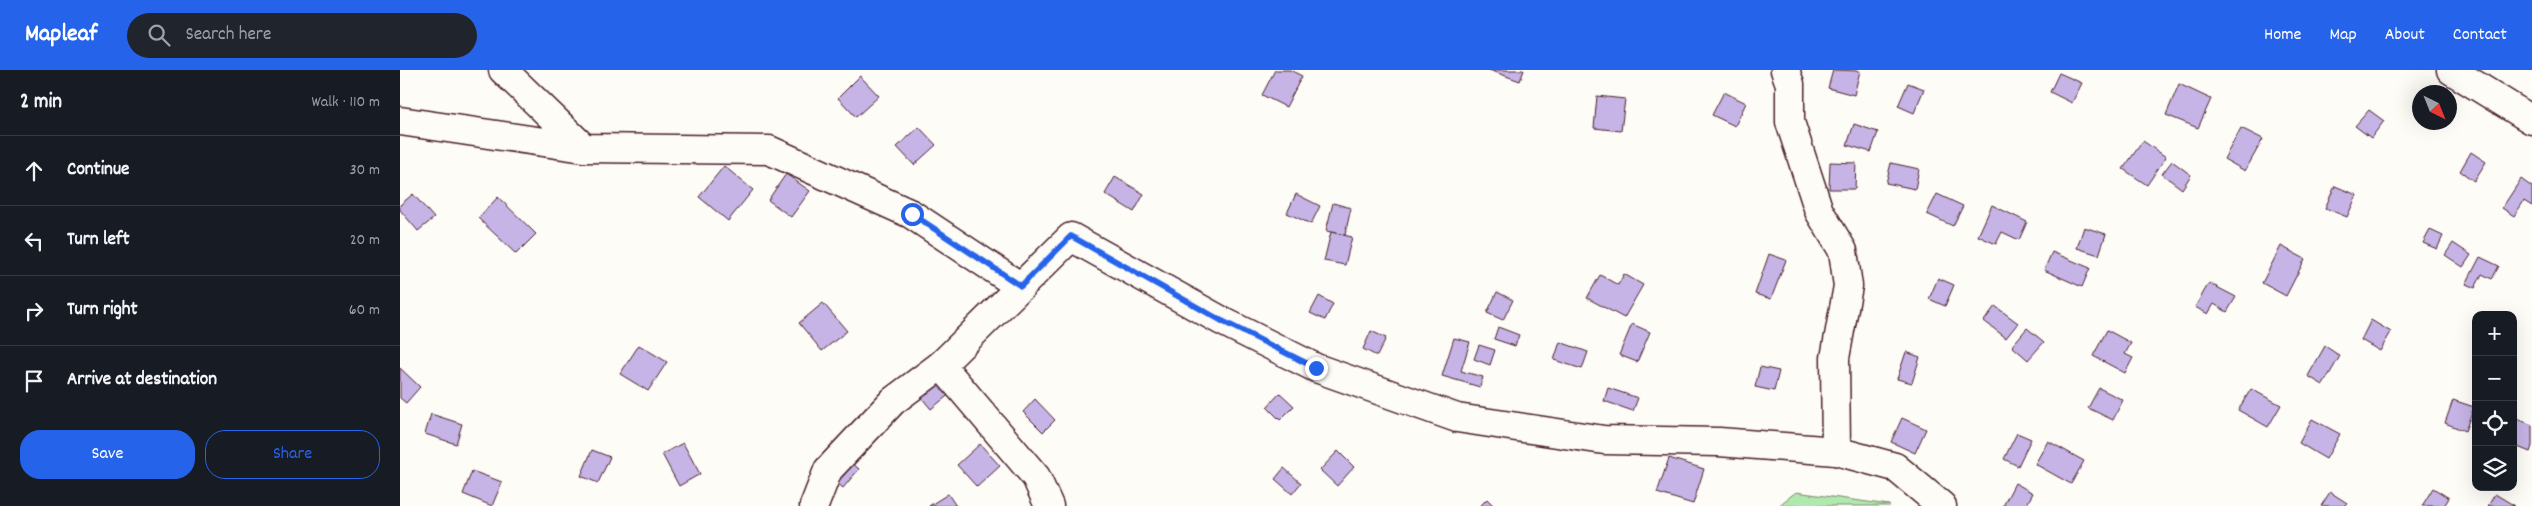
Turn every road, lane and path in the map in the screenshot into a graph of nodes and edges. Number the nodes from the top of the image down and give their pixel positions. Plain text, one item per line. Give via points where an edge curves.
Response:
1 (503, 70) edge
2 (1785, 70) edge
3 (2452, 70) edge
4 (2532, 120) edge
5 (400, 121) edge
6 (584, 148) junction
7 (1021, 286) junction
8 (941, 365) junction
9 (1836, 451) junction
10 (814, 506) edge
11 (1049, 506) edge
12 (1942, 506) edge

1 - 6 street
2 - 9 street via 1790,84 1790,122 1818,211 1843,251 1848,286 1835,358
3 - 4 street
5 - 6 street
6 - 7 street via 769,150 912,214
7 - 8 street
7 - 9 street via 1071,236 1222,321 1316,368 1457,418 1604,440 1719,442
8 - 10 street via 893,401 828,470
8 - 11 street via 1036,477
9 - 12 street via 1895,467

